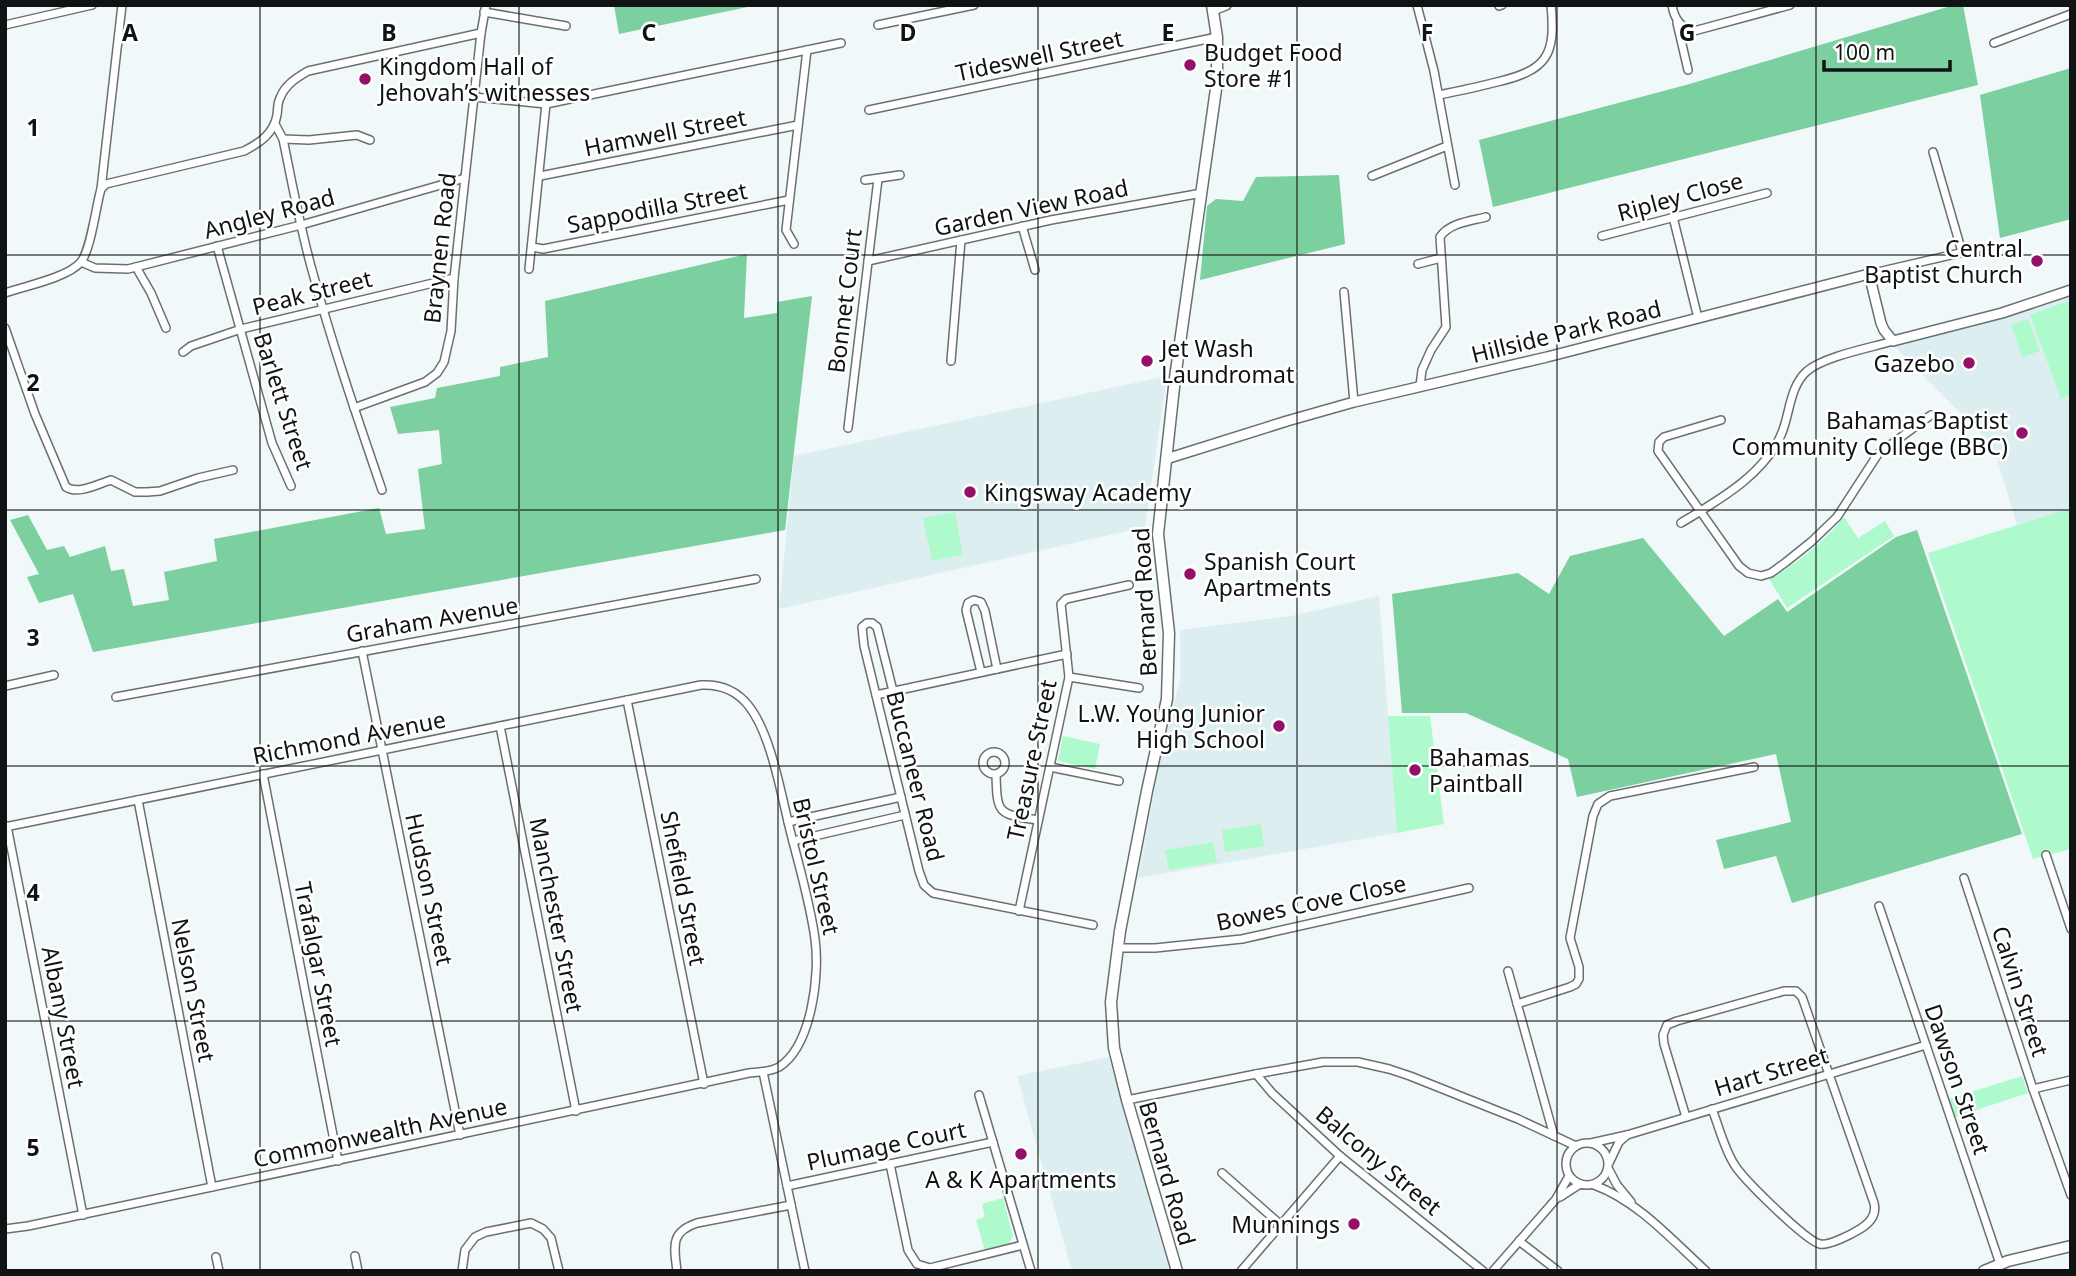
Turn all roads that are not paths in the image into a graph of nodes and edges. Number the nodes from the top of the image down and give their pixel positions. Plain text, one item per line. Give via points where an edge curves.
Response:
1 (92, 5) edge
2 (122, 5) edge
3 (974, 5) edge
4 (1226, 5) edge
5 (1417, 5) edge
6 (1550, 5) edge
7 (1672, 5) edge
8 (1790, 5) edge
9 (1213, 7) edge
10 (485, 9) edge
11 (2071, 14) edge
12 (1676, 18) junction
13 (878, 24) dead end
14 (5, 25) edge
15 (566, 26) dead end
16 (481, 33) junction
17 (1217, 37) junction
18 (841, 43) dead end
19 (1994, 43) dead end
20 (807, 50) junction
21 (1688, 70) dead end
22 (1439, 96) junction
23 (474, 97) junction
24 (546, 104) junction
25 (869, 110) dead end
26 (275, 124) junction
27 (798, 125) junction
28 (283, 139) junction
29 (370, 140) dead end
30 (1447, 146) junction
31 (1933, 152) dead end
32 (900, 175) dead end
33 (540, 176) junction
34 (1372, 176) dead end
35 (465, 178) junction
36 (878, 179) junction
37 (865, 180) dead end
38 (1455, 185) dead end
39 (101, 189) junction
40 (1202, 193) junction
41 (1767, 193) dead end
42 (789, 200) junction
43 (1486, 217) dead end
44 (1673, 217) junction
45 (302, 225) junction
46 (1022, 226) junction
47 (1602, 236) dead end
48 (961, 240) junction
49 (794, 244) dead end
50 (218, 246) junction
51 (532, 247) junction
52 (1977, 249) dead end
53 (1962, 252) junction
54 (1441, 258) junction
55 (868, 261) junction
56 (81, 262) junction
57 (1418, 264) dead end
58 (136, 267) junction
59 (529, 269) dead end
60 (1035, 270) dead end
61 (1869, 274) junction
62 (454, 278) junction
63 (2071, 290) edge
64 (1344, 292) dead end
65 (5, 293) edge
66 (323, 308) junction
67 (1698, 318) junction
68 (5, 328) edge
69 (166, 328) dead end
70 (240, 329) junction
71 (1893, 341) junction
72 (183, 352) dead end
73 (951, 360) dead end
74 (1420, 386) junction
75 (1354, 402) junction
76 (354, 408) junction
77 (1931, 415) dead end
78 (1721, 420) dead end
79 (848, 428) dead end
80 (1166, 459) junction
81 (233, 470) dead end
82 (290, 486) dead end
83 (382, 490) dead end
84 (1700, 511) junction
85 (1681, 523) dead end
86 (756, 579) dead end
87 (1129, 584) dead end
88 (362, 651) junction
89 (1067, 654) junction
90 (997, 669) junction
91 (981, 672) junction
92 (54, 675) dead end
93 (1069, 677) junction
94 (701, 685) joint
95 (5, 686) edge
96 (1139, 688) dead end
97 (893, 691) junction
98 (876, 695) junction
99 (116, 697) dead end
100 (627, 700) junction
101 (500, 726) junction
102 (382, 750) junction
103 (1049, 767) junction
104 (1754, 767) dead end
105 (263, 774) junction
106 (996, 774) dead end
107 (1119, 781) dead end
108 (901, 797) junction
109 (138, 800) junction
110 (905, 815) junction
111 (1038, 820) junction
112 (788, 822) junction
113 (6, 827) edge
114 (793, 841) junction
115 (2046, 855) dead end
116 (1964, 878) dead end
117 (1469, 888) dead end
118 (1879, 906) dead end
119 (1019, 911) junction
120 (1093, 925) dead end
121 (2071, 929) edge
122 (1118, 948) junction
123 (1508, 971) dead end
124 (1517, 1004) junction
125 (1926, 1045) junction
126 (763, 1072) junction
127 (1256, 1074) junction
128 (1829, 1074) junction
129 (2071, 1080) edge
130 (704, 1084) junction
131 (2033, 1089) junction
132 (979, 1095) dead end
133 (1127, 1100) junction
134 (1713, 1109) junction
135 (576, 1111) junction
136 (1686, 1117) junction
137 (460, 1135) junction
138 (1627, 1135) junction
139 (1555, 1136) junction
140 (993, 1142) junction
141 (1591, 1143) junction
142 (1576, 1146) junction
143 (1340, 1156) junction
144 (1567, 1156) junction
145 (338, 1161) junction
146 (890, 1164) junction
147 (1609, 1166) junction
148 (1222, 1173) dead end
149 (1569, 1176) junction
150 (1580, 1184) junction
151 (1594, 1185) junction
152 (787, 1186) junction
153 (212, 1187) junction
154 (2071, 1195) edge
155 (1556, 1199) junction
156 (791, 1205) junction
157 (1636, 1208) junction
158 (83, 1215) junction
159 (1281, 1225) junction
160 (5, 1229) edge
161 (1519, 1241) junction
162 (1023, 1245) junction
163 (2071, 1246) edge
164 (355, 1256) dead end
165 (216, 1258) dead end
166 (2006, 1265) edge
167 (219, 1271) edge
168 (358, 1271) edge
169 (462, 1271) edge
170 (559, 1271) edge
171 (677, 1271) edge
172 (805, 1271) edge
173 (1031, 1271) edge
174 (1177, 1271) edge
175 (1241, 1271) edge
176 (1483, 1271) edge
177 (1493, 1271) edge
178 (1558, 1271) edge
179 (1706, 1271) edge
180 (1984, 1271) edge

1 - 14 street
2 - 39 street
3 - 13 street
4 - 9 street
5 - 22 street
6 - 22 street via 1551,42 1536,68
7 - 12 street
8 - 12 street via 1699,30 1685,28
9 - 17 main road, Bernard Road
10 - 15 street
10 - 16 street, Braynen Road
11 - 19 street
12 - 21 street
16 - 23 street, Braynen Road
16 - 26 street via 308,71 281,96
17 - 25 street, Tideswell Street
17 - 40 main road, Bernard Road via 1217,82
18 - 20 street
20 - 24 street
20 - 27 street
22 - 30 street
23 - 24 street
23 - 35 street, Braynen Road
24 - 33 street
26 - 28 street
26 - 39 street via 267,136 244,151 111,182
27 - 33 street, Hamwell Street
27 - 42 street
28 - 29 street via 357,135
28 - 45 street
30 - 34 street
30 - 38 street
31 - 53 street
32 - 36 street
33 - 51 street
35 - 45 street, Angley Road
35 - 62 street, Braynen Road
36 - 37 street
36 - 55 street, Bonnet Court
39 - 56 street
40 - 46 street, Garden View Road
40 - 80 main road, Bernard Road
41 - 44 street, Ripley Close
42 - 49 street via 786,230
42 - 51 street, Sappodilla Street via 543,249
43 - 54 street via 1445,230 1440,237
44 - 47 street, Ripley Close
44 - 67 street
45 - 50 street, Angley Road
45 - 66 street
46 - 48 street, Garden View Road
46 - 60 street
48 - 55 street, Garden View Road
48 - 73 street
50 - 58 street, Angley Road
50 - 70 street, Barlett Street
51 - 59 street
52 - 53 street, Hillside Park Road
53 - 61 street, Hillside Park Road
54 - 57 street
54 - 74 street via 1446,327 1422,370
55 - 79 street, Bonnet Court
56 - 58 street, Angley Road via 95,268
56 - 65 street via 66,273
58 - 69 street
61 - 67 street, Hillside Park Road
61 - 71 street via 1881,323
62 - 66 street, Peak Street
62 - 76 street, Braynen Road via 451,331 437,373 425,382
63 - 71 street
64 - 75 street
66 - 70 street, Peak Street
66 - 76 street
67 - 74 street, Hillside Park Road
68 - 81 street via 35,414 71,491 111,481 135,492 160,491
70 - 72 street, Peak Street
70 - 82 street, Barlett Street via 272,443
71 - 84 street via 1826,360 1808,370 1798,381 1781,434 1768,456
74 - 75 street, Hillside Park Road
75 - 80 street, Hillside Park Road
76 - 83 street
77 - 84 street via 1878,454 1832,523 1767,575 1755,575 1739,566
78 - 84 street via 1668,435 1658,446
80 - 122 main road, Bernard Road via 1158,534 1169,633 1167,699
84 - 85 street
86 - 88 street, Graham Avenue
87 - 89 street, Treasure Street via 1063,601
88 - 99 street, Graham Avenue
88 - 102 street, Hudson Street
89 - 90 street
89 - 93 street, Treasure Street
90 - 91 street
90 - 91 street via 985,611 981,602 974,600 966,611
91 - 97 street
92 - 95 street
93 - 96 street
93 - 103 street, Treasure Street
94 - 100 street, Richmond Avenue
94 - 112 street, Bristol Street via 729,689 753,711 767,739
97 - 98 street
97 - 98 street, Buccaneer Road via 877,627 867,623 861,631
98 - 108 street, Buccaneer Road
100 - 101 street, Richmond Avenue
100 - 130 street, Shefield Street
101 - 102 street, Richmond Avenue
101 - 135 street, Manchester Street
102 - 105 street, Richmond Avenue
102 - 137 street, Hudson Street
103 - 107 street
103 - 111 street, Treasure Street
104 - 124 street via 1610,796 1598,804 1570,938 1579,979 1570,987
105 - 109 street, Richmond Avenue
105 - 145 street, Trafalgar Street
106 - 111 street via 997,799 1003,812
108 - 110 street, Buccaneer Road
108 - 112 street
109 - 113 street, Richmond Avenue
109 - 153 street, Nelson Street
110 - 114 street
110 - 119 street, Buccaneer Road via 926,889
111 - 119 street, Treasure Street
112 - 114 street, Bristol Street
113 - 158 street, Albany Street
114 - 126 street, Bristol Street via 815,938 813,996 799,1045 783,1064
115 - 121 street
116 - 131 street, Calvin Street
117 - 122 street, Bowes Cove Close via 1242,939
118 - 125 street, Dawson Street
119 - 120 street, Buccaneer Road
122 - 133 main road, Bernard Road via 1111,1002 1114,1048
123 - 124 street
124 - 139 street
125 - 128 street, Hart Street
125 - 166 street, Dawson Street
126 - 130 street, Commonwealth Avenue
126 - 152 street
127 - 133 street
127 - 139 street via 1323,1062 1372,1065
127 - 143 street, Balcony Street
128 - 134 street, Hart Street
128 - 134 street via 1875,1212 1858,1230 1825,1244 1802,1232 1738,1171
128 - 136 street via 1796,991 1677,1021 1667,1025 1663,1035
129 - 131 street
130 - 135 street, Commonwealth Avenue
131 - 154 street, Calvin Street
132 - 140 street
133 - 174 main road, Bernard Road
134 - 136 street, Hart Street
135 - 137 street, Commonwealth Avenue
136 - 138 street, Hart Street
137 - 145 street, Commonwealth Avenue
138 - 141 street, Hart Street
138 - 147 street via 1615,1148
139 - 142 street
139 - 144 street
140 - 146 street, Plumage Court
140 - 162 street
141 - 142 street
141 - 147 street via 1604,1151
142 - 144 street
143 - 159 street
143 - 176 street, Balcony Street
144 - 149 street
145 - 153 street, Commonwealth Avenue
146 - 152 street, Plumage Court
146 - 162 street via 908,1250 917,1264 930,1268
147 - 151 street via 1605,1177
147 - 157 street via 1617,1185
148 - 159 street
149 - 150 street
149 - 155 street
150 - 151 street
150 - 155 street
151 - 157 street
152 - 156 street
153 - 158 street, Commonwealth Avenue
155 - 161 street
156 - 171 street via 687,1227 675,1242
156 - 172 street
157 - 179 street
158 - 160 street, Commonwealth Avenue
159 - 175 street
161 - 177 street
161 - 178 street
162 - 173 street
163 - 166 main road
164 - 168 street
165 - 167 street
166 - 180 main road
169 - 170 street via 464,1250 475,1237 531,1223 551,1238

